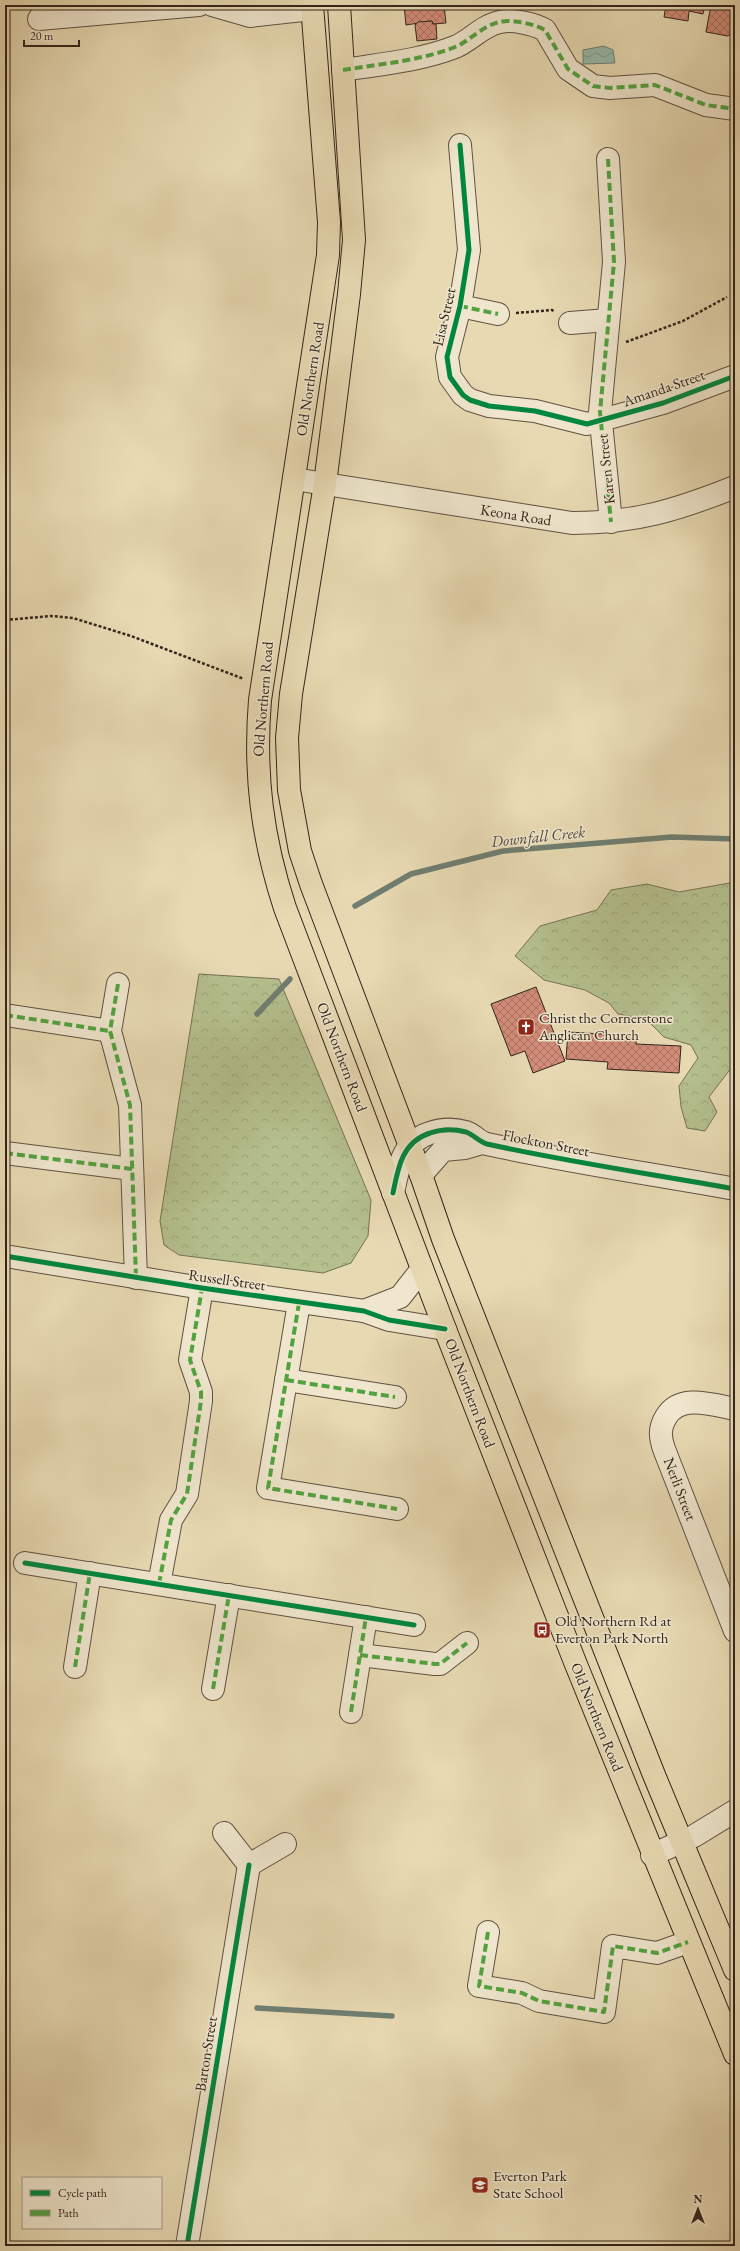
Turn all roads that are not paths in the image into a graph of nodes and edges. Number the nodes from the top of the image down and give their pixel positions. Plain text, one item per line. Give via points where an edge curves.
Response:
1 (199, 5) edge
2 (212, 5) edge
3 (339, 5) edge
4 (312, 7) edge
5 (39, 19) dead end
6 (343, 70) junction
7 (735, 109) edge
8 (460, 145) dead end
9 (608, 159) dead end
10 (460, 306) junction
11 (498, 314) road end
12 (608, 320) junction
13 (570, 323) road end
14 (735, 376) edge
15 (601, 422) junction
16 (294, 479) junction
17 (325, 484) junction
18 (735, 487) edge
19 (611, 522) junction
20 (118, 984) dead end
21 (5, 1016) edge
22 (110, 1031) junction
23 (482, 1143) junction
24 (410, 1146) junction
25 (5, 1153) edge
26 (132, 1169) junction
27 (421, 1175) junction
28 (735, 1189) edge
29 (393, 1194) junction
30 (5, 1256) edge
31 (422, 1269) junction
32 (136, 1278) junction
33 (202, 1288) junction
34 (298, 1303) junction
35 (364, 1311) junction
36 (445, 1329) junction
37 (286, 1380) junction
38 (395, 1397) dead end
39 (735, 1409) edge
40 (397, 1509) dead end
41 (25, 1563) dead end
42 (90, 1573) junction
43 (159, 1584) junction
44 (229, 1595) junction
45 (366, 1617) junction
46 (414, 1625) dead end
47 (735, 1631) edge
48 (467, 1643) dead end
49 (360, 1655) junction
50 (75, 1667) dead end
51 (214, 1689) dead end
52 (351, 1712) dead end
53 (654, 1776) junction
54 (631, 1804) junction
55 (735, 1811) edge
56 (224, 1833) dead end
57 (682, 1842) junction
58 (285, 1844) dead end
59 (652, 1855) junction
60 (249, 1865) junction
61 (488, 1932) dead end
62 (688, 1942) junction
63 (735, 1970) edge
64 (735, 2054) edge
65 (187, 2246) edge

1 - 5 street
2 - 4 street via 250,16
3 - 6 highway, Old Northern Road
4 - 16 highway, Old Northern Road via 329,238 324,290
6 - 7 street via 400,62 442,52 492,25 508,21 545,30 568,69 593,86 610,88 655,85 706,105
6 - 17 highway, Old Northern Road via 354,240
8 - 10 street, Lisa Street via 469,250
9 - 12 street, Karen Street via 614,248
10 - 11 street, Lisa Street
10 - 15 street, Lisa Street via 447,357 450,377 463,395 489,406 535,411 580,423
12 - 13 street
12 - 15 street, Karen Street
14 - 15 street, Amanda Street via 663,403
15 - 19 street, Karen Street
16 - 17 street, Keona Road
16 - 29 highway, Old Northern Road via 260,700 257,761 262,818 268,851 285,908
17 - 19 street, Keona Road via 552,521
17 - 24 highway, Old Northern Road via 292,694 287,738 289,790 300,851 311,884
18 - 19 street, Keona Road via 668,512
20 - 22 street
21 - 22 street
22 - 26 street via 130,1105
23 - 24 street, Flockton Street via 467,1132 444,1130 423,1136
23 - 27 street, Flockton Street via 443,1150
23 - 28 street, Flockton Street
24 - 27 highway, Old Northern Road
24 - 29 street, Flockton Street via 400,1160
25 - 26 street
26 - 32 street
27 - 53 highway, Old Northern Road via 465,1296
29 - 31 highway, Old Northern Road
30 - 32 street, Russell Street
31 - 35 street, Russell Street via 400,1297
31 - 36 highway, Old Northern Road
32 - 33 street, Russell Street
33 - 34 street, Russell Street
33 - 43 street via 190,1360 201,1392 201,1401 187,1494 171,1520
34 - 35 street, Russell Street
34 - 37 street
35 - 36 street, Russell Street via 390,1320
36 - 54 highway, Old Northern Road
37 - 38 street
37 - 40 street via 268,1488
39 - 47 street, Nerli Street via 704,1403 682,1403 668,1413 660,1430 664,1449
41 - 42 street
42 - 43 street
42 - 50 street
43 - 44 street
44 - 45 street
44 - 51 street
45 - 46 street
45 - 49 street
48 - 49 street via 440,1664
49 - 52 street
53 - 54 highway via 644,1796
53 - 57 highway, Old Northern Road
54 - 59 highway, Old Northern Road
55 - 57 street
56 - 60 street
57 - 59 street
57 - 63 highway, Old Northern Road
58 - 60 street
59 - 62 highway, Old Northern Road
60 - 65 street, Barton Street
61 - 62 street via 479,1986 522,1994 539,2001 604,2012 613,1946 657,1953
62 - 64 highway, Old Northern Road

